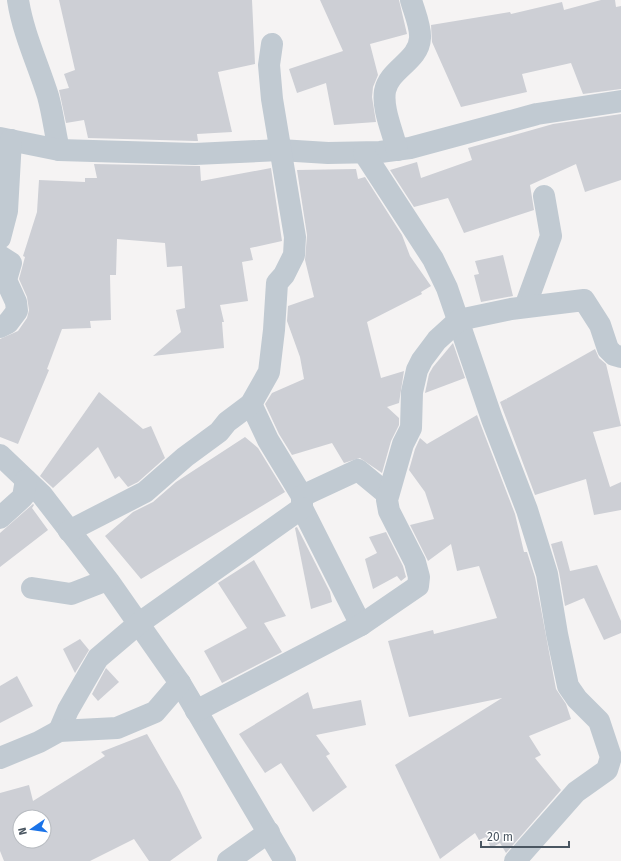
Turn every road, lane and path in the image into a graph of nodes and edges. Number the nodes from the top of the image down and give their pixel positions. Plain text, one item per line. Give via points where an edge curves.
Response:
1 (18, 0) edge
2 (410, 0) edge
3 (272, 44) dead end
4 (621, 101) edge
5 (6, 139) edge
6 (59, 150) junction
7 (280, 150) junction
8 (397, 150) junction
9 (364, 153) junction
10 (544, 196) dead end
11 (0, 238) edge
12 (0, 256) edge
13 (525, 308) junction
14 (459, 320) junction
15 (0, 327) edge
16 (621, 357) edge
17 (251, 404) junction
18 (0, 455) edge
19 (26, 480) junction
20 (387, 494) junction
21 (302, 502) junction
22 (0, 518) edge
23 (69, 531) junction
24 (107, 580) junction
25 (32, 588) dead end
26 (138, 624) junction
27 (361, 625) junction
28 (180, 684) junction
29 (196, 711) junction
30 (59, 731) junction
31 (0, 758) edge
32 (269, 832) junction
33 (228, 861) edge
34 (285, 861) edge
35 (515, 861) edge

1 - 6 street via 21,21 49,99
2 - 8 street via 420,41 411,57 393,75 385,91 386,107
3 - 7 street via 269,65
4 - 8 street via 537,114
5 - 6 street
5 - 11 street via 7,211
6 - 7 street via 195,154
7 - 9 street via 328,154
7 - 17 street via 296,250 284,275 277,283 269,372
8 - 9 street
9 - 14 street via 433,259
10 - 13 street via 551,236
12 - 15 street via 11,263 6,280 16,302 17,311 8,323
13 - 14 street
13 - 16 street via 584,300 600,326 608,349
14 - 20 street via 437,340 417,370 412,392 411,428
14 - 35 street via 492,419 527,510 547,574 568,686 599,721 611,757 607,770 576,792
17 - 21 street
17 - 23 street via 226,422 220,432 185,457 145,492
18 - 19 street
19 - 22 street via 23,497
19 - 23 street via 42,495
20 - 21 street via 358,470
20 - 27 street via 387,506 415,562 420,583 415,590
21 - 26 street
21 - 27 street
23 - 24 street
24 - 25 street via 71,594
24 - 26 street
26 - 28 street
26 - 30 street via 98,658
27 - 29 street
28 - 29 street
28 - 30 street via 155,712 117,728
29 - 32 street
30 - 31 street
32 - 33 street
32 - 34 street

